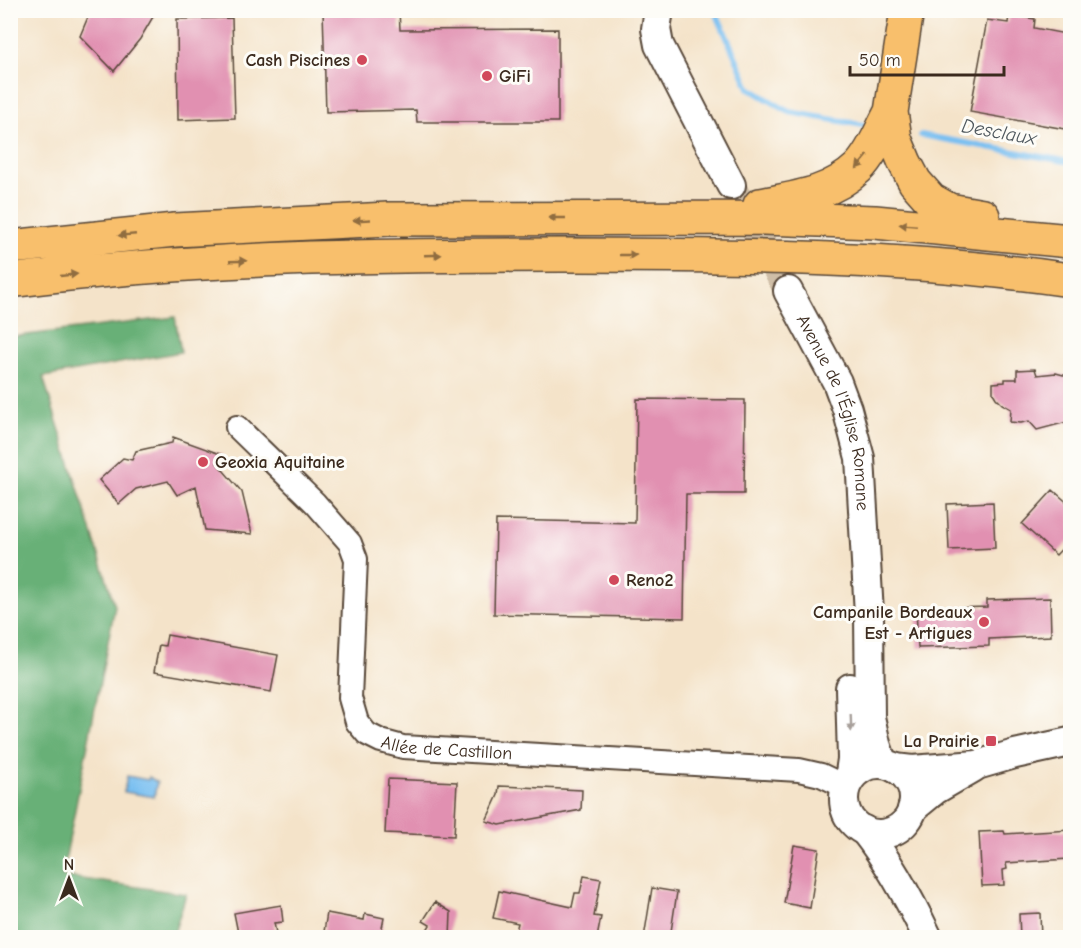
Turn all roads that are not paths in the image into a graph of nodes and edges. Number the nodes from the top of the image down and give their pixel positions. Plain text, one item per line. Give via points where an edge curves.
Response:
1 (659, 10) edge
2 (907, 10) edge
3 (891, 112) junction
4 (731, 185) tunnel mouth
5 (699, 218) junction
6 (1071, 226) edge
7 (10, 238) edge
8 (78, 239) junction
9 (1071, 242) edge
10 (10, 247) edge
11 (759, 256) junction
12 (1071, 280) edge
13 (10, 281) edge
14 (788, 291) tunnel mouth
15 (1071, 297) edge
16 (237, 427) dead end
17 (864, 539) junction
18 (1071, 742) edge
19 (977, 765) junction
20 (889, 766) junction
21 (848, 784) junction
22 (910, 814) junction
23 (864, 830) junction
24 (911, 901) junction
25 (928, 938) edge

1 - 4 street via 659,45
2 - 3 highway
3 -> 5 highway via 872,150 859,167 836,184 812,195
3 - 6 highway via 904,163 931,200 949,210 969,214
5 -> 8 highway via 388,219
9 -> 5 highway via 875,222
7 - 8 highway
8 - 10 highway
11 - 12 highway via 969,268
13 -> 11 highway via 235,261 460,255
11 - 15 highway via 814,273
14 - 17 street, Avenue de l'Église Romane via 837,382 847,409 860,458
16 - 21 street, Allée de Castillon via 350,543 356,559 350,698 357,722 367,734 403,747 799,770
17 - 20 street, Avenue de l'Église Romane via 870,717 876,744
17 -> 21 street, Avenue de l'Église Romane via 853,601 852,759
18 - 19 street
19 - 20 street via 912,771
19 - 22 street via 935,790
20 - 21 street via 860,769
20 - 22 street via 903,773 910,783 914,793
21 - 23 street via 846,810 851,821
22 - 23 street via 894,831 882,834
22 - 24 street via 905,848
23 - 24 street
24 - 25 street

